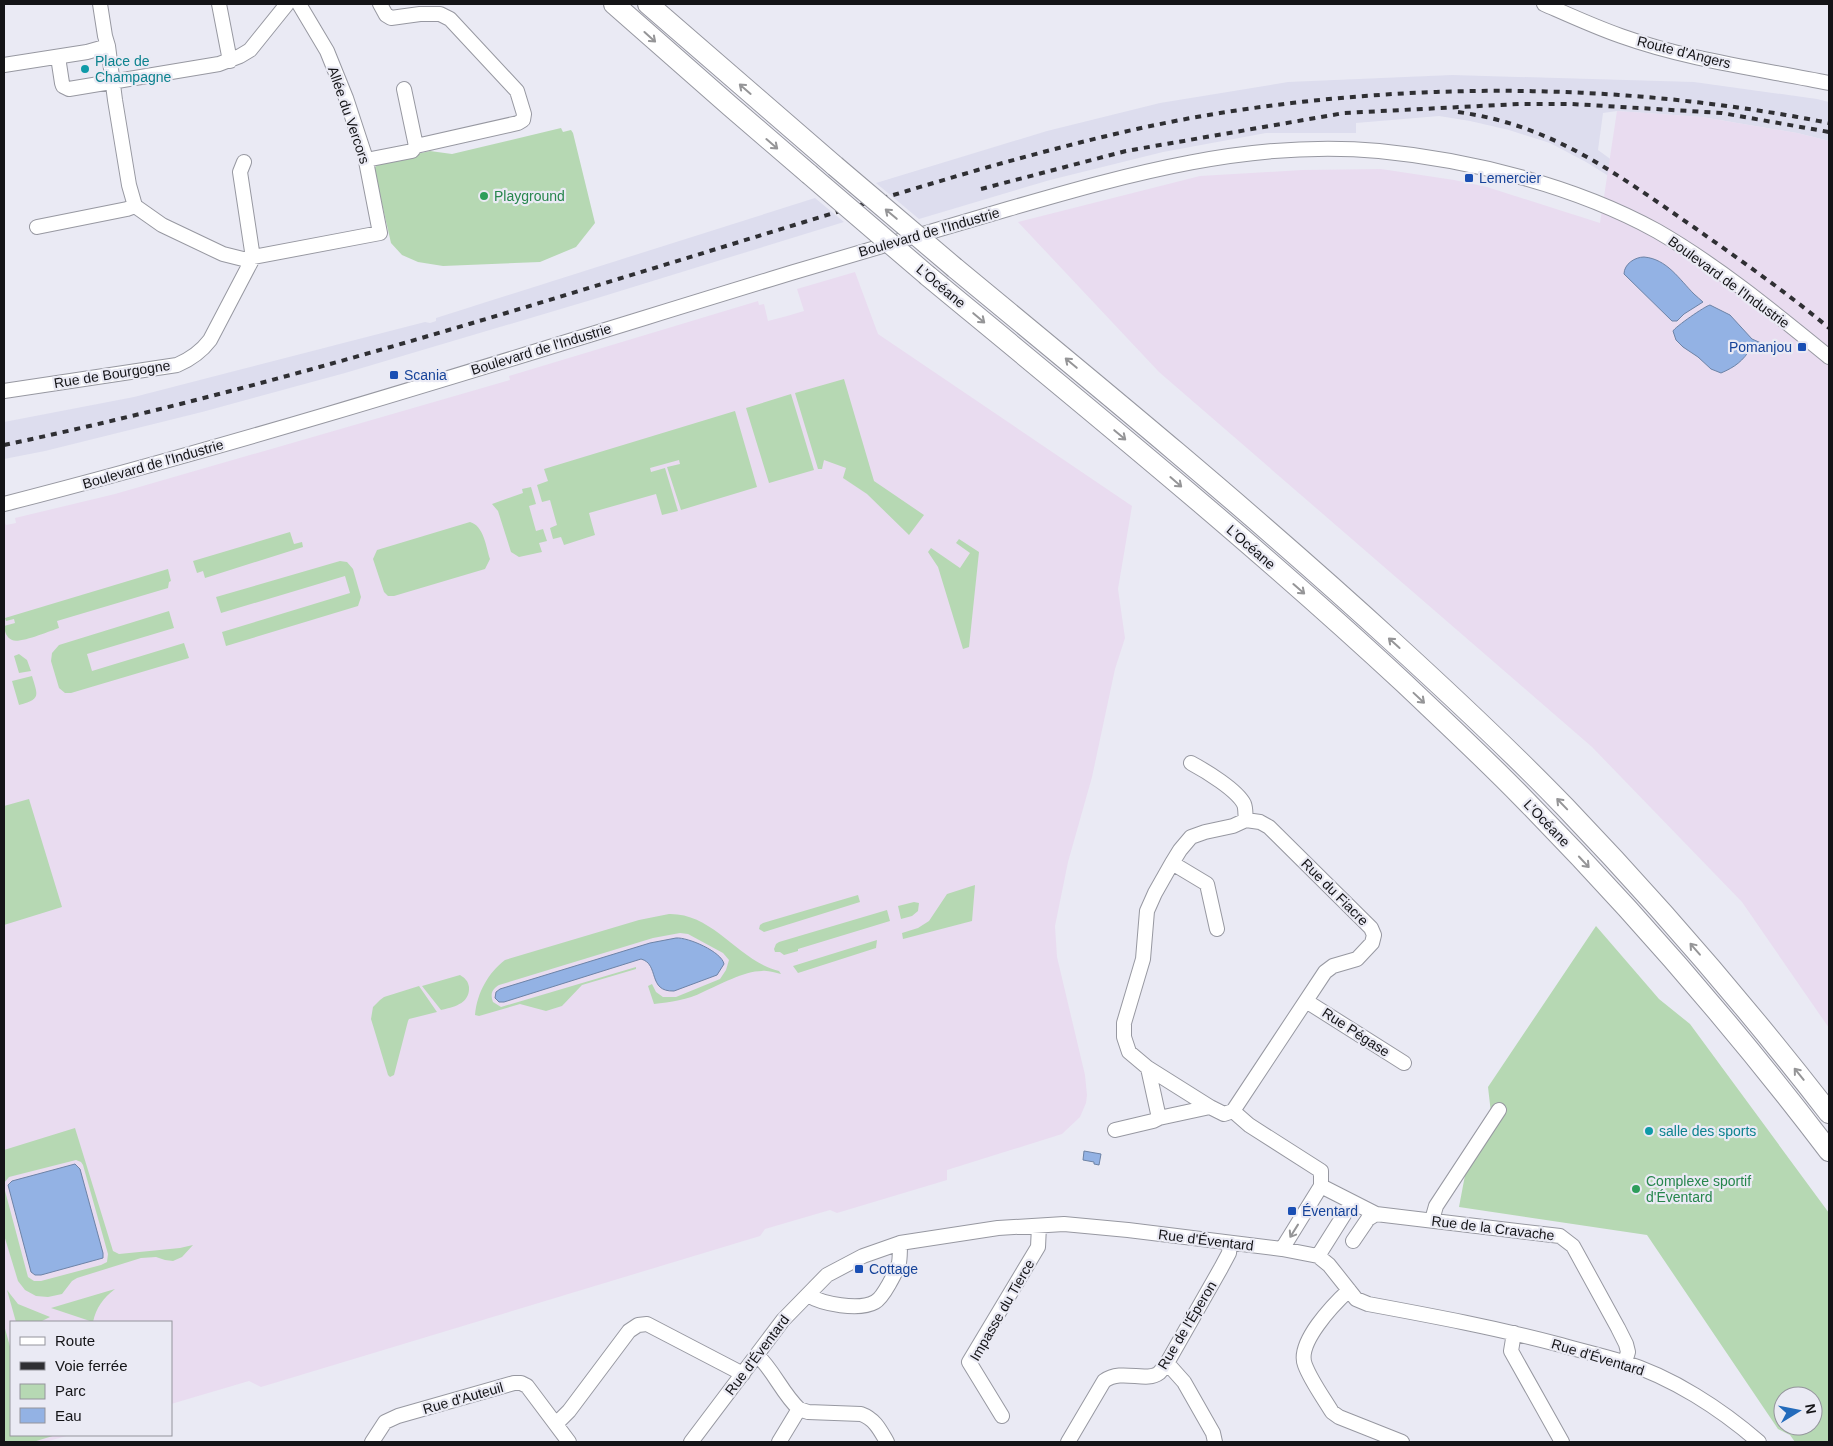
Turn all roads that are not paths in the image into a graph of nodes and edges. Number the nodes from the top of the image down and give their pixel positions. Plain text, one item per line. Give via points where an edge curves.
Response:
1 (100, 4) edge
2 (219, 4) edge
3 (287, 4) edge
4 (299, 4) edge
5 (380, 4) edge
6 (614, 4) edge
7 (648, 4) edge
8 (1544, 4) edge
9 (108, 46) junction
10 (58, 57) junction
11 (230, 61) junction
12 (4, 65) edge
13 (114, 82) junction
14 (1829, 83) edge
15 (404, 90) dead end
16 (416, 146) junction
17 (366, 160) junction
18 (244, 162) dead end
19 (135, 206) junction
20 (37, 227) dead end
21 (253, 258) junction
22 (1829, 357) edge
23 (4, 391) edge
24 (4, 504) edge
25 (1192, 763) dead end
26 (1246, 820) junction
27 (1172, 863) junction
28 (1217, 929) dead end
29 (1306, 1001) junction
30 (1404, 1063) dead end
31 (1148, 1068) junction
32 (1210, 1107) junction
33 (1499, 1110) dead end
34 (1233, 1111) junction
35 (1829, 1113) edge
36 (1159, 1118) junction
37 (1114, 1130) dead end
38 (1829, 1150) edge
39 (1322, 1186) junction
40 (1352, 1202) junction
41 (1376, 1214) junction
42 (1432, 1220) junction
43 (1039, 1226) junction
44 (1353, 1241) dead end
45 (1230, 1243) junction
46 (900, 1244) junction
47 (1282, 1249) junction
48 (1318, 1256) junction
49 (1349, 1290) junction
50 (808, 1295) junction
51 (1514, 1333) junction
52 (757, 1355) junction
53 (1625, 1362) junction
54 (1167, 1363) junction
55 (743, 1374) junction
56 (799, 1409) junction
57 (1002, 1416) dead end
58 (556, 1424) junction
59 (372, 1442) edge
60 (568, 1442) edge
61 (690, 1442) edge
62 (779, 1442) edge
63 (887, 1442) edge
64 (1068, 1442) edge
65 (1215, 1442) edge
66 (1402, 1442) edge
67 (1562, 1442) edge
68 (1759, 1442) edge

1 - 9 street
2 - 11 street
3 - 11 street via 250,50
4 - 17 street, Allée du Vercors via 327,51
5 - 16 street via 391,18 440,14 450,19 520,97 524,115 521,122
6 -> 38 highway, L’Océane, bridge via 1350,634 1521,795 1694,983
35 -> 7 highway, L’Océane, bridge via 1724,982 1644,891 1564,806 1444,689 1146,426 955,268
8 - 14 street, Route d'Angers via 1621,36 1675,52
9 - 10 street
9 - 13 street
10 - 12 street
10 - 13 street via 62,83 66,88
11 - 13 street
13 - 19 street
15 - 16 street
16 - 17 street via 412,150
17 - 21 street, Allée du Vercors via 380,233
18 - 21 street via 240,172
19 - 20 street
19 - 21 street via 162,225 223,254
21 - 23 street, Rue de Bourgogne via 210,340 186,361
22 - 24 street, Boulevard de l'Industrie via 1750,293 1667,238 1586,199 1542,184 1435,158 1375,150 1264,152 1181,163 1060,194 360,405
25 - 26 street via 1213,774 1238,795 1246,806
26 - 27 street via 1191,838
26 - 29 street, Rue du Fiacre via 1269,827 1371,928 1374,935 1372,943 1357,959 1333,966 1325,972
27 - 28 street via 1207,884
27 - 31 street via 1147,911 1143,959 1124,1023 1129,1052
29 - 30 street, Rue Pégase
29 - 34 street, Rue du Fiacre
31 - 32 street
31 - 36 street
32 - 34 street via 1224,1114
32 - 36 street
33 - 42 street via 1436,1206
34 - 39 street via 1249,1125 1321,1171
36 - 37 street
39 - 40 street
39 -> 47 street
40 - 41 street
40 - 48 street
41 - 42 street, Rue de la Cravache
41 - 44 street via 1368,1219
42 - 53 street, Rue de la Cravache via 1560,1236 1573,1246 1626,1344
43 - 45 street, Rue d'Éventard via 1086,1225
43 - 46 street, Rue d'Éventard via 998,1228
43 - 57 street, Impasse du Tierce via 1038,1247 969,1362
45 - 47 street, Rue d'Éventard
45 - 54 street, Rue de l'Éperon via 1229,1253
46 - 50 street, Rue d'Éventard via 863,1256 827,1275
46 - 50 street via 898,1264 876,1302 863,1306 830,1304
47 - 48 street, Rue d'Éventard
48 - 49 street, Rue d'Éventard
49 - 51 street, Rue d'Éventard via 1356,1299 1368,1304
49 - 66 street via 1333,1305 1305,1347 1304,1364 1332,1412
50 - 52 street, Rue d'Éventard via 782,1320
51 - 53 street, Rue d'Éventard
51 - 67 street via 1512,1351
52 - 55 street, Rue d'Éventard
52 - 56 street
53 - 68 street, Rue d'Éventard via 1700,1398
54 - 64 street, Rue de l'Éperon via 1152,1376 1110,1377
54 - 65 street via 1184,1382 1214,1433
55 - 58 street via 647,1324 638,1325
55 - 61 street, Rue d'Éventard
56 - 62 street
56 - 63 street via 868,1416
58 - 59 street, Rue d'Auteuil via 527,1386 514,1383 392,1419 382,1425
58 - 60 street, Rue d'Auteuil

